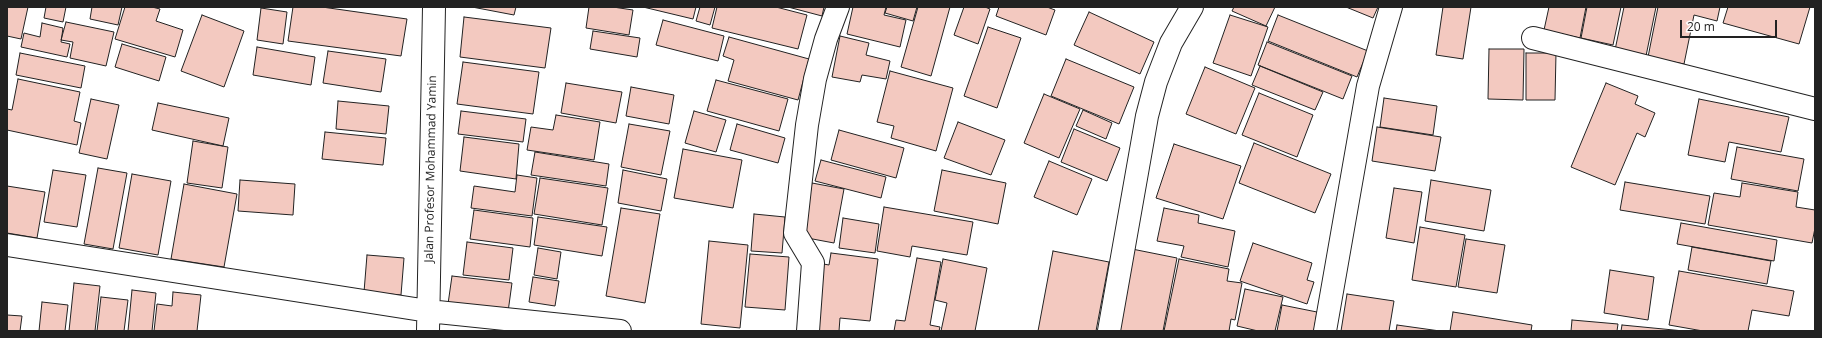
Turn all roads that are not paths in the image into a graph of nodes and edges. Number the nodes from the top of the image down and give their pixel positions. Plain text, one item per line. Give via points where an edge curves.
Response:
1 (434, 7) edge
2 (838, 7) edge
3 (1192, 7) edge
4 (1391, 7) edge
5 (1533, 38) dead end
6 (1815, 109) edge
7 (7, 245) edge
8 (428, 321) edge
9 (620, 331) edge
10 (808, 331) edge
11 (1110, 331) edge
12 (1325, 331) edge

1 - 8 street, Jalan Profesor Mohammad Yamin
2 - 10 street via 815,79 807,125 795,233 813,263
3 - 11 street via 1171,43 1149,109
4 - 12 street via 1368,86
5 - 6 street
7 - 8 street
8 - 9 street

